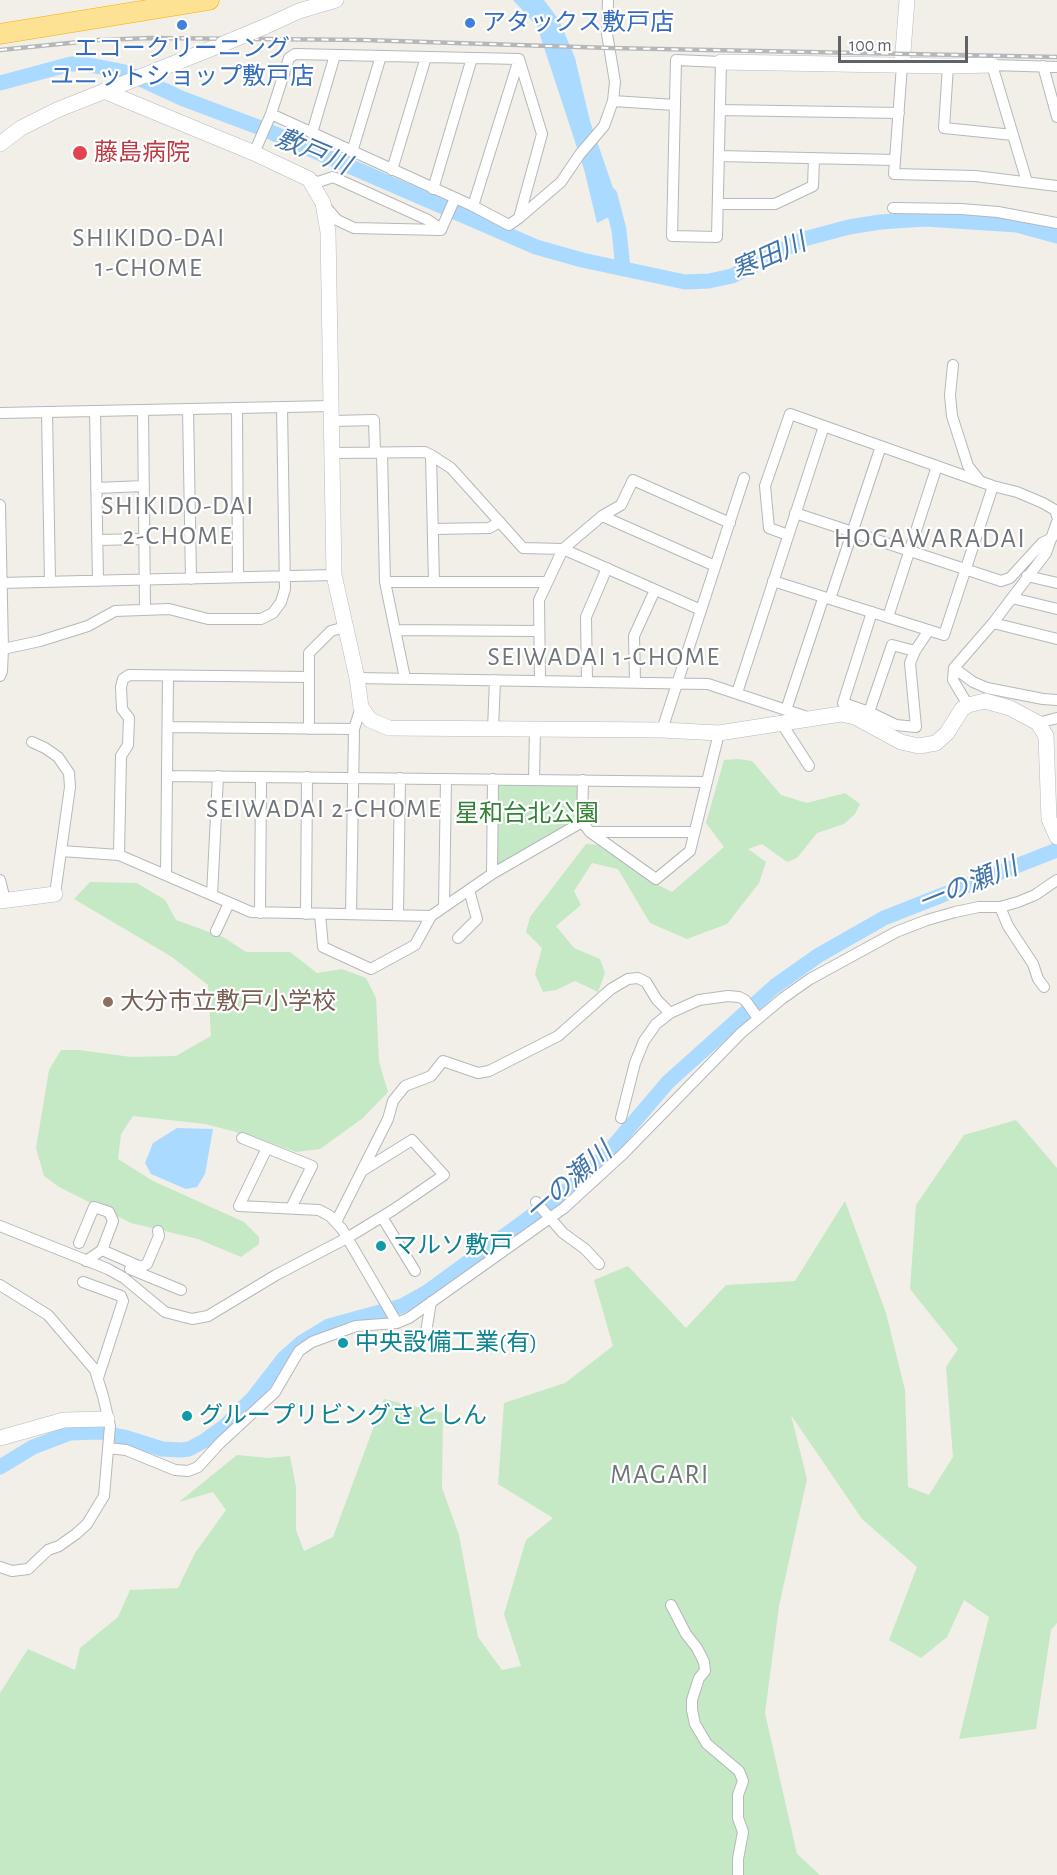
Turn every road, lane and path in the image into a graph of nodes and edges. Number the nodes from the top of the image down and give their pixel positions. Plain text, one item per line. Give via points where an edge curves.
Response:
1 (127, 0) edge
2 (208, 0) edge
3 (336, 0) edge
4 (608, 0) edge
5 (907, 0) edge
6 (0, 21) edge
7 (0, 34) edge
8 (335, 55) junction
9 (381, 56) junction
10 (426, 57) junction
11 (472, 58) junction
12 (519, 59) junction
13 (721, 62) junction
14 (902, 64) junction
15 (992, 65) junction
16 (948, 66) junction
17 (1043, 66) junction
18 (1057, 67) edge
19 (104, 91) junction
20 (613, 101) junction
21 (675, 105) junction
22 (720, 110) junction
23 (898, 113) junction
24 (1057, 117) edge
25 (270, 119) junction
26 (312, 133) junction
27 (1013, 135) junction
28 (0, 144) edge
29 (256, 149) junction
30 (352, 152) junction
31 (719, 156) junction
32 (814, 158) junction
33 (895, 160) junction
34 (392, 170) junction
35 (309, 179) junction
36 (1027, 182) junction
37 (1057, 186) edge
38 (433, 189) junction
39 (453, 201) junction
40 (323, 203) junction
41 (718, 204) junction
42 (473, 206) junction
43 (892, 208) dead end
44 (519, 218) junction
45 (1057, 223) edge
46 (443, 226) junction
47 (953, 365) dead end
48 (282, 407) junction
49 (237, 408) junction
50 (188, 409) junction
51 (143, 410) junction
52 (95, 411) junction
53 (0, 412) edge
54 (47, 412) junction
55 (332, 413) junction
56 (824, 426) junction
57 (881, 446) junction
58 (379, 452) junction
59 (333, 453) junction
60 (431, 454) junction
61 (937, 466) junction
62 (744, 478) dead end
63 (980, 482) junction
64 (144, 486) junction
65 (993, 486) junction
66 (96, 488) junction
67 (0, 505) edge
68 (795, 513) junction
69 (602, 516) junction
70 (1057, 516) edge
71 (500, 522) junction
72 (1057, 522) edge
73 (730, 523) junction
74 (433, 529) junction
75 (852, 532) junction
76 (788, 535) junction
77 (1052, 538) junction
78 (144, 539) junction
79 (97, 540) junction
80 (563, 549) junction
81 (909, 551) junction
82 (716, 566) junction
83 (607, 568) junction
84 (966, 569) junction
85 (334, 575) junction
86 (285, 576) junction
87 (1027, 576) junction
88 (238, 577) junction
89 (191, 579) junction
90 (145, 580) junction
91 (98, 581) junction
92 (773, 581) junction
93 (50, 582) junction
94 (385, 582) junction
95 (434, 582) junction
96 (546, 582) junction
97 (1, 583) edge
98 (1057, 583) edge
99 (655, 590) junction
100 (1012, 598) junction
101 (826, 600) junction
102 (145, 608) junction
103 (1057, 609) edge
104 (701, 610) junction
105 (872, 612) junction
106 (888, 617) junction
107 (993, 623) junction
108 (345, 627) junction
109 (395, 630) junction
110 (930, 630) junction
111 (539, 631) junction
112 (1057, 639) edge
113 (3, 649) junction
114 (915, 651) junction
115 (954, 668) junction
116 (0, 676) edge
117 (168, 677) junction
118 (309, 677) junction
119 (357, 678) junction
120 (405, 678) junction
121 (495, 680) junction
122 (540, 680) junction
123 (587, 681) junction
124 (635, 681) junction
125 (678, 682) junction
126 (737, 693) junction
127 (1057, 700) edge
128 (968, 705) junction
129 (361, 707) junction
130 (844, 709) junction
131 (869, 712) junction
132 (784, 717) junction
133 (1057, 718) edge
134 (1038, 723) junction
135 (168, 727) junction
136 (309, 729) junction
137 (354, 729) junction
138 (494, 729) junction
139 (535, 729) junction
140 (662, 730) junction
141 (719, 733) junction
142 (32, 742) dead end
143 (808, 766) dead end
144 (167, 776) junction
145 (218, 776) junction
146 (261, 777) junction
147 (307, 777) junction
148 (354, 778) junction
149 (400, 778) junction
150 (446, 779) junction
151 (493, 779) junction
152 (534, 780) junction
153 (583, 780) junction
154 (707, 782) junction
155 (582, 822) junction
156 (590, 832) junction
157 (694, 832) junction
158 (1057, 837) edge
159 (61, 851) junction
160 (119, 855) junction
161 (492, 874) junction
162 (165, 875) junction
163 (0, 880) edge
164 (1057, 880) edge
165 (469, 890) junction
166 (55, 894) joint
167 (212, 895) junction
168 (2, 900) edge
169 (229, 903) junction
170 (444, 906) junction
171 (1000, 907) junction
172 (260, 913) junction
173 (306, 914) junction
174 (320, 914) junction
175 (351, 914) junction
176 (398, 915) junction
177 (431, 915) junction
178 (216, 931) dead end
179 (458, 938) dead end
180 (1044, 987) dead end
181 (670, 1013) junction
182 (756, 1015) junction
183 (621, 1118) dead end
184 (242, 1138) dead end
185 (267, 1148) junction
186 (362, 1171) junction
187 (537, 1203) dead end
188 (291, 1208) junction
189 (382, 1217) junction
190 (547, 1218) junction
191 (336, 1222) junction
192 (0, 1226) edge
193 (158, 1231) dead end
194 (347, 1238) junction
195 (79, 1243) dead end
196 (102, 1250) junction
197 (86, 1261) junction
198 (599, 1264) dead end
199 (415, 1270) dead end
200 (112, 1271) junction
201 (83, 1282) dead end
202 (0, 1285) edge
203 (181, 1290) dead end
204 (431, 1302) junction
205 (396, 1320) junction
206 (426, 1332) dead end
207 (98, 1378) junction
208 (108, 1423) junction
209 (0, 1438) edge
210 (108, 1445) junction
211 (0, 1567) edge
212 (671, 1605) dead end
213 (738, 1875) edge

1 - 6 highway
2 - 7 highway
3 - 19 street, bridge via 299,11
4 - 20 street
5 - 14 street
8 - 9 street
8 - 25 street via 295,54 289,58
8 - 26 street
9 - 10 street
9 - 30 street
10 - 11 street
10 - 34 street
11 - 12 street
11 - 38 street
12 - 42 street
12 - 44 street via 542,134
13 - 14 street
13 - 21 street via 676,60
13 - 22 street
14 - 16 street
14 - 23 street
15 - 16 street
15 - 17 street
15 - 27 street
16 - 27 street via 944,128
17 - 18 street
17 - 24 street
19 - 28 street via 21,128
19 - 29 street
20 - 21 street
20 - 44 street via 604,126 561,182
21 - 41 street via 672,236 717,237
22 - 23 street
22 - 31 street
23 - 33 street
25 - 26 street
25 - 29 street
26 - 30 street
27 - 36 street
29 - 35 street
30 - 34 street
31 - 32 street
31 - 41 street
32 - 33 street
32 - 41 street via 813,186 775,204
33 - 36 street via 894,174
34 - 38 street
35 - 40 street
35 - 46 street via 318,182 333,177
36 - 37 street
38 - 39 street
39 - 42 street
39 - 46 street
40 - 46 street via 337,220 354,228
40 - 55 street via 328,232
42 - 44 street via 509,225
43 - 45 street via 998,212
47 - 63 street via 952,416 968,466
48 - 49 street
48 - 55 street
48 - 86 street
49 - 50 street
49 - 88 street
50 - 51 street
50 - 89 street
51 - 52 street
51 - 64 street
52 - 54 street
52 - 66 street
53 - 54 street
54 - 93 street
55 - 58 street via 374,420
55 - 59 street
56 - 57 street
56 - 68 street
56 - 76 street via 790,414 765,486 769,528
57 - 61 street
57 - 75 street
58 - 59 street
58 - 60 street
58 - 94 street
59 - 85 street
60 - 71 street via 451,468
60 - 74 street
61 - 63 street
61 - 81 street
62 - 73 street
63 - 65 street
64 - 66 street
64 - 78 street
65 - 70 street via 1043,503 1055,510
65 - 84 street
66 - 79 street
67 - 97 street
68 - 75 street
68 - 76 street
69 - 73 street via 621,505 633,480
69 - 80 street
69 - 82 street
71 - 74 street via 489,528
71 - 80 street via 523,548
72 - 77 street
73 - 82 street
74 - 95 street
75 - 81 street
75 - 101 street
76 - 92 street
77 - 84 street via 1042,543 1010,578 1001,581
77 - 87 street via 1046,553
78 - 79 street
78 - 90 street
79 - 91 street
80 - 83 street
80 - 96 street
81 - 84 street
81 - 106 street
82 - 104 street
83 - 99 street
83 - 123 street via 586,617
84 - 110 street via 944,635
85 - 86 street
85 - 108 street
86 - 88 street
86 - 102 street via 281,602 273,613 261,619 208,620 179,610
87 - 98 street
87 - 100 street
88 - 89 street
89 - 90 street
90 - 91 street
90 - 102 street
91 - 93 street
92 - 101 street
92 - 126 street
93 - 97 street
94 - 95 street
94 - 109 street
95 - 96 street
96 - 111 street via 539,600
97 - 113 street
99 - 104 street
99 - 124 street via 634,636
100 - 103 street
100 - 107 street
101 - 105 street
101 - 132 street
102 - 113 street via 115,610 88,626
104 - 125 street
105 - 106 street
105 - 130 street
106 - 110 street
107 - 112 street
107 - 115 street
108 - 118 street via 331,631 309,653
108 - 119 street
109 - 111 street
109 - 120 street
110 - 114 street
111 - 122 street
113 - 116 street
114 - 131 street via 892,645
114 - 131 street via 910,671 916,726 896,725
115 - 127 street via 987,688
115 - 128 street via 953,680
117 - 118 street
117 - 135 street
117 - 160 street via 129,675 123,679 122,709 129,718 128,745 121,756
118 - 136 street
119 - 120 street
119 - 129 street
120 - 121 street
121 - 122 street
121 - 138 street
122 - 123 street
123 - 124 street
124 - 125 street
125 - 126 street via 708,684
125 - 140 street
126 - 132 street
128 - 130 street via 936,743 919,746 901,742
128 - 134 street via 985,701 1010,708
129 - 137 street
129 - 138 street via 370,720 388,728
130 - 131 street
130 - 132 street via 810,718
132 - 141 street
132 - 143 street
133 - 134 street
134 - 158 street via 1046,736 1049,819
135 - 136 street
135 - 144 street
136 - 137 street
137 - 148 street
138 - 139 street
139 - 140 street
139 - 152 street
140 - 141 street
141 - 154 street
142 - 159 street via 58,757 69,773
144 - 145 street
144 - 162 street
145 - 146 street
145 - 167 street
146 - 147 street
146 - 172 street
147 - 148 street
147 - 173 street
148 - 149 street
148 - 175 street
149 - 150 street
149 - 176 street
150 - 151 street
150 - 170 street
151 - 152 street
151 - 161 street
152 - 153 street
153 - 154 street
153 - 155 street
154 - 157 street
155 - 156 street
155 - 161 street
156 - 157 street
156 - 157 street via 656,879 690,851
159 - 160 street
159 - 166 street
160 - 162 street
161 - 165 street
162 - 167 street
163 - 168 street
164 - 171 street via 1035,895
165 - 170 street
165 - 179 street via 477,919
166 - 168 street
167 - 169 street
169 - 172 street
169 - 178 street
170 - 177 street
171 - 180 street
171 - 182 street via 955,912 896,932 810,979
172 - 173 street
173 - 174 street
174 - 175 street
174 - 177 street via 323,947 371,969 415,945
175 - 176 street
176 - 177 street
181 - 182 street via 699,1000 728,996 745,1000
181 - 183 street via 644,1041
181 - 186 street via 646,982 628,979 558,1036 489,1071 478,1073 443,1061 431,1076 405,1086 398,1093
182 - 190 street via 602,1174
184 - 185 street
185 - 188 street via 312,1166
185 - 188 street via 239,1206
186 - 189 street via 412,1140 444,1175
186 - 191 street
187 - 190 street
188 - 191 street via 319,1210
189 - 194 street
189 - 199 street
190 - 198 street
190 - 204 street
191 - 194 street
192 - 197 street
193 - 196 street via 147,1264 141,1266
194 - 200 street via 208,1316 192,1319 165,1312
194 - 205 street
195 - 196 street via 94,1207 109,1212 113,1221
196 - 197 street
197 - 200 street
200 - 203 street via 116,1263
201 - 207 street via 121,1296 123,1301
202 - 207 street via 48,1315
204 - 205 street
204 - 206 street
205 - 210 street via 356,1326 312,1342 299,1351 275,1392 198,1467 175,1470
207 - 208 street
208 - 209 street via 64,1420
208 - 210 street
210 - 211 street via 104,1496 87,1524 28,1569 12,1571
212 - 213 street via 704,1662 705,1671 692,1700 695,1724 707,1744 739,1771 743,1781 738,1795 738,1818 743,1832

